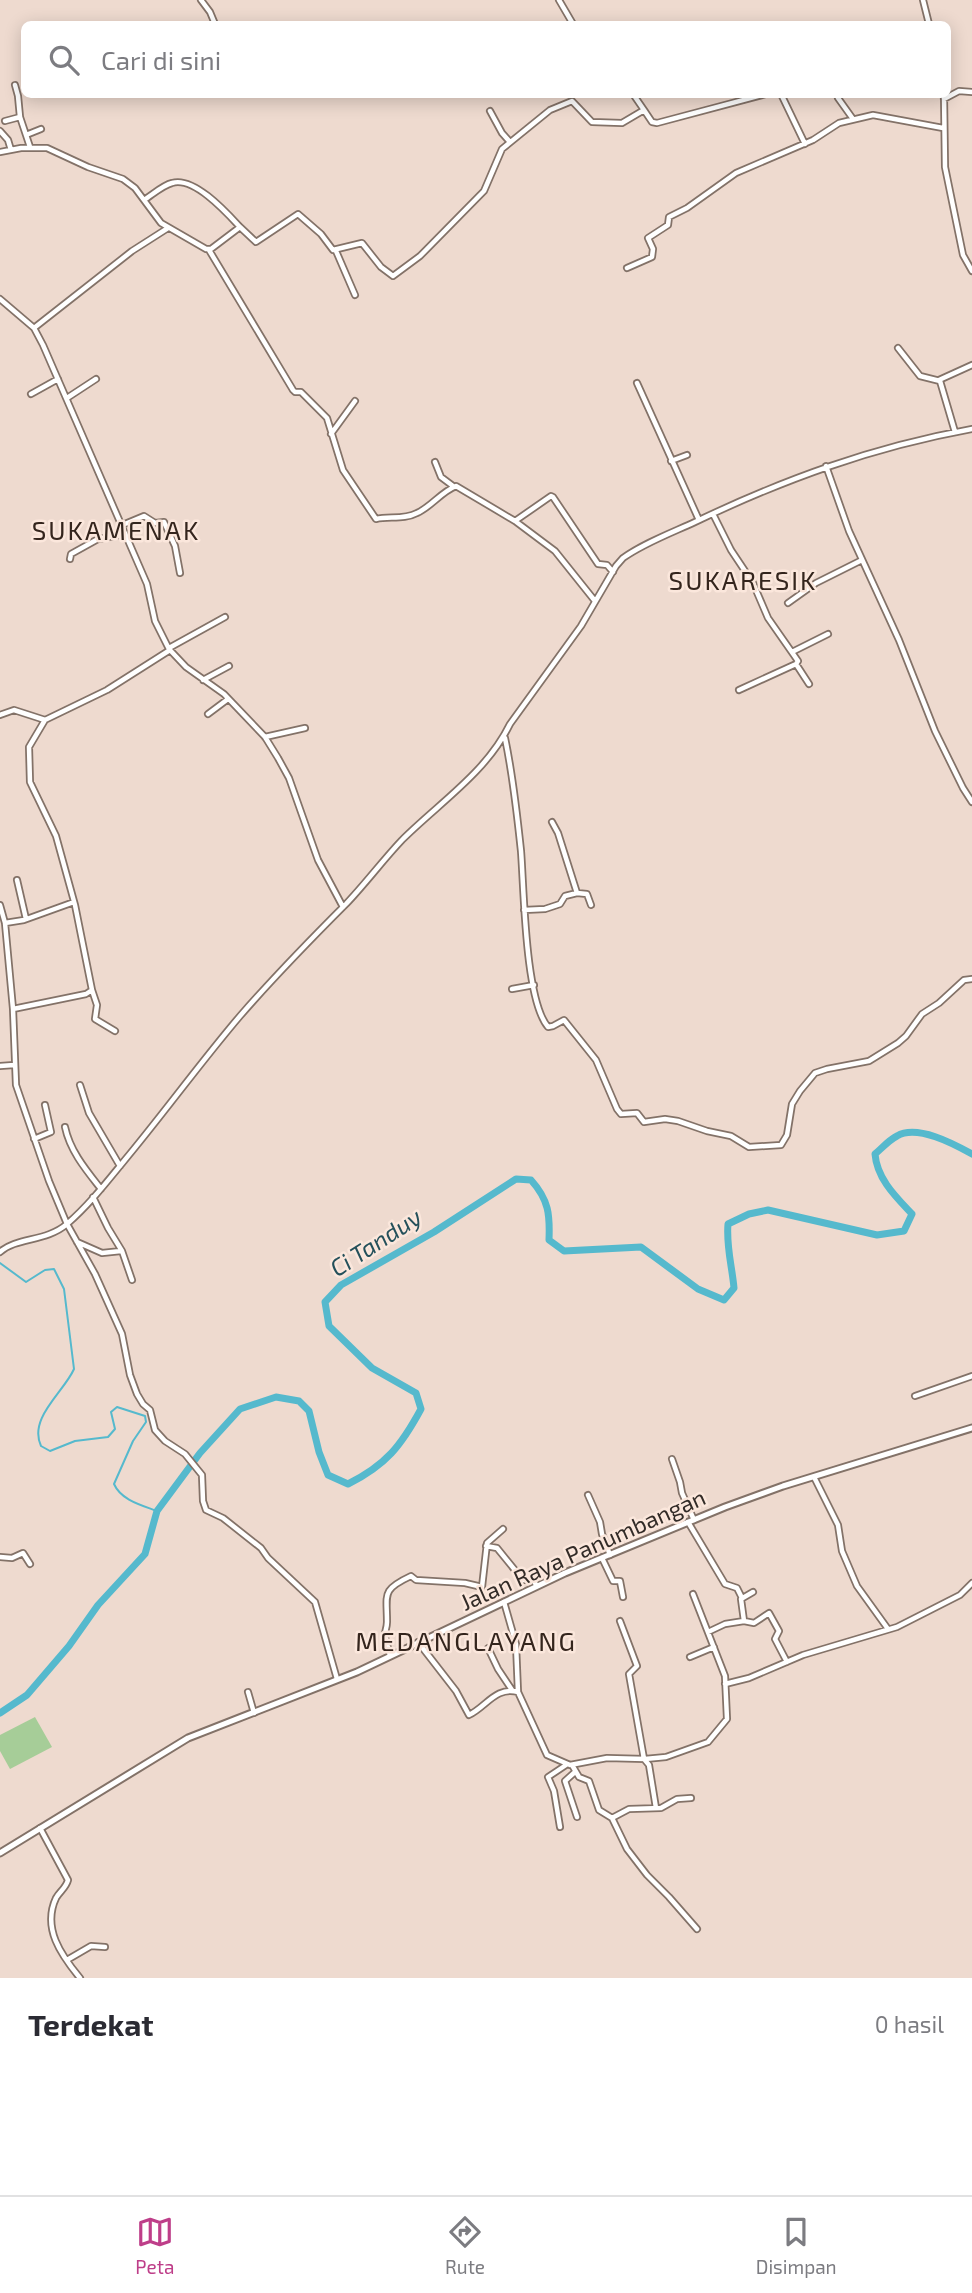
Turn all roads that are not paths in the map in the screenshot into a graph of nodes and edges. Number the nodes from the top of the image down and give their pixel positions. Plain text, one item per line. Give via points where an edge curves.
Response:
1 (201, 0) edge
2 (559, 0) edge
3 (923, 0) edge
4 (214, 21) edge
5 (571, 21) edge
6 (928, 21) edge
7 (15, 85) dead end
8 (972, 92) edge
9 (951, 94) edge
10 (636, 98) edge
11 (751, 98) edge
12 (782, 98) edge
13 (838, 98) dead end
14 (944, 98) edge
15 (644, 110) junction
16 (490, 111) dead end
17 (20, 117) junction
18 (853, 119) junction
19 (5, 121) dead end
20 (41, 128) dead end
21 (943, 128) junction
22 (0, 131) edge
23 (26, 135) junction
24 (510, 142) junction
25 (805, 144) junction
26 (30, 147) junction
27 (11, 150) junction
28 (0, 152) edge
29 (144, 200) junction
30 (240, 227) junction
31 (168, 228) junction
32 (209, 250) junction
33 (335, 251) junction
34 (627, 268) dead end
35 (972, 271) edge
36 (355, 295) dead end
37 (0, 299) edge
38 (34, 328) junction
39 (898, 348) dead end
40 (972, 365) edge
41 (58, 379) junction
42 (96, 379) dead end
43 (939, 380) junction
44 (636, 383) dead end
45 (31, 394) dead end
46 (67, 398) junction
47 (355, 401) dead end
48 (972, 429) edge
49 (956, 432) junction
50 (331, 434) junction
51 (687, 455) dead end
52 (671, 461) junction
53 (435, 462) dead end
54 (826, 466) junction
55 (454, 486) junction
56 (713, 514) junction
57 (699, 520) junction
58 (515, 521) junction
59 (120, 526) junction
60 (124, 534) junction
61 (70, 559) dead end
62 (862, 560) junction
63 (613, 572) junction
64 (180, 573) dead end
65 (595, 601) junction
66 (788, 603) dead end
67 (225, 617) dead end
68 (828, 634) dead end
69 (169, 649) junction
70 (792, 652) junction
71 (796, 664) junction
72 (229, 666) dead end
73 (202, 680) junction
74 (809, 684) dead end
75 (739, 690) dead end
76 (228, 699) junction
77 (208, 714) dead end
78 (0, 715) edge
79 (45, 720) junction
80 (305, 728) dead end
81 (265, 737) junction
82 (505, 737) junction
83 (972, 802) edge
84 (552, 822) dead end
85 (17, 880) dead end
86 (577, 893) junction
87 (74, 902) junction
88 (0, 905) edge
89 (591, 905) dead end
90 (343, 907) junction
91 (524, 910) junction
92 (26, 919) junction
93 (5, 923) junction
94 (972, 979) edge
95 (534, 985) junction
96 (512, 989) dead end
97 (92, 990) junction
98 (13, 1009) junction
99 (116, 1031) dead end
100 (14, 1065) junction
101 (0, 1066) edge
102 (80, 1085) dead end
103 (45, 1105) dead end
104 (65, 1127) dead end
105 (34, 1139) junction
106 (120, 1166) junction
107 (101, 1189) junction
108 (93, 1197) junction
109 (67, 1224) junction
110 (76, 1242) junction
111 (122, 1251) junction
112 (0, 1252) edge
113 (132, 1280) dead end
114 (972, 1376) edge
115 (915, 1396) dead end
116 (972, 1428) edge
117 (672, 1459) dead end
118 (814, 1476) junction
119 (588, 1495) dead end
120 (691, 1521) junction
121 (503, 1529) dead end
122 (486, 1546) junction
123 (610, 1555) junction
124 (0, 1558) edge
125 (602, 1558) junction
126 (30, 1564) dead end
127 (972, 1583) edge
128 (537, 1586) junction
129 (754, 1592) dead end
130 (693, 1594) dead end
131 (623, 1597) dead end
132 (742, 1598) junction
133 (504, 1602) junction
134 (620, 1621) dead end
135 (744, 1621) junction
136 (888, 1629) junction
137 (708, 1632) junction
138 (418, 1642) junction
139 (714, 1647) junction
140 (488, 1648) dead end
141 (390, 1656) junction
142 (690, 1657) dead end
143 (787, 1662) junction
144 (337, 1679) junction
145 (725, 1684) junction
146 (248, 1692) dead end
147 (515, 1692) junction
148 (254, 1713) junction
149 (644, 1759) junction
150 (569, 1765) junction
151 (575, 1772) junction
152 (691, 1798) dead end
153 (656, 1808) junction
154 (577, 1818) dead end
155 (612, 1818) junction
156 (39, 1827) junction
157 (560, 1827) dead end
158 (0, 1853) edge
159 (697, 1929) dead end
160 (105, 1947) dead end
161 (66, 1960) junction
162 (80, 1978) edge

1 - 4 street
2 - 5 street
3 - 6 street
7 - 17 street
8 - 9 street
10 - 15 street
11 - 15 street via 657,123
12 - 25 street
13 - 18 street
14 - 21 street
15 - 24 street via 622,123 592,122 570,102 550,110
16 - 24 street
17 - 19 street
17 - 23 street
18 - 21 street via 873,115
18 - 25 street
20 - 23 street
21 - 35 street via 954,217 964,260
22 - 27 street
23 - 26 street
24 - 33 street via 501,150 482,193 395,275 362,243
25 - 34 street via 736,173 669,217 669,224 648,238 652,257
26 - 27 street
26 - 29 street via 47,148 123,179
27 - 28 street
29 - 30 street via 171,183 186,183 206,194
29 - 31 street
30 - 32 street
30 - 33 street via 255,242 297,214
31 - 32 street
31 - 38 street
32 - 50 street via 293,390 301,392 327,418
33 - 36 street
37 - 38 street
38 - 41 street
39 - 43 street via 920,376
40 - 43 street
41 - 45 street
41 - 46 street
42 - 46 street
43 - 49 street
44 - 52 street
46 - 59 street
47 - 50 street
48 - 49 street
49 - 54 street
50 - 55 street via 342,470 376,519 418,513
51 - 52 street
52 - 57 street
53 - 55 street via 441,477
54 - 56 street
54 - 62 street
55 - 58 street
56 - 57 street
56 - 70 street via 768,618
57 - 63 street via 626,556
58 - 63 street via 553,497 598,564
58 - 65 street via 555,551
59 - 60 street
59 - 64 street via 144,516 155,523 164,522
60 - 61 street via 89,543
60 - 69 street
62 - 66 street
62 - 83 street via 938,740
63 - 65 street
65 - 82 street
67 - 69 street
68 - 70 street
69 - 73 street
69 - 79 street via 107,690
70 - 71 street
71 - 74 street
71 - 75 street
72 - 73 street
73 - 76 street
76 - 77 street
76 - 81 street
78 - 79 street via 14,710
79 - 87 street via 29,747 30,782 56,836
80 - 81 street
81 - 90 street via 289,778 318,860
82 - 90 street
82 - 91 street
84 - 86 street
85 - 92 street
86 - 89 street via 587,894
86 - 91 street via 545,909
87 - 92 street
87 - 97 street
88 - 93 street
90 - 106 street via 239,1017
91 - 95 street
92 - 93 street
93 - 98 street
94 - 95 street via 964,980 922,1014 898,1043 869,1061 815,1073 792,1104 786,1141 755,1148 678,1121 644,1122 636,1113 619,1112 597,1062 582,1041 563,1020 549,1028 544,1024
95 - 96 street
97 - 98 street
97 - 99 street via 95,1019
98 - 100 street
100 - 101 street
100 - 105 street
102 - 106 street via 89,1113
103 - 105 street via 51,1132
104 - 107 street via 82,1166
105 - 109 street
106 - 107 street
107 - 108 street
108 - 109 street
108 - 111 street
109 - 110 street
109 - 112 street
110 - 111 street via 102,1253
110 - 144 street via 122,1334 132,1384 150,1410 153,1425 202,1475 206,1510 261,1548 315,1602
111 - 113 street
114 - 115 street
116 - 118 main road, Jalan Raya Panumbangan
117 - 120 street
118 - 120 main road, Jalan Raya Panumbangan
118 - 136 street via 838,1525 842,1551 858,1586
119 - 123 street
120 - 123 main road, Jalan Raya Panumbangan
120 - 132 street via 725,1584 737,1588
121 - 122 street
122 - 128 street via 497,1548 523,1580 533,1580
122 - 141 street via 482,1587 411,1576 392,1587 385,1605
123 - 125 main road, Jalan Raya Panumbangan
124 - 126 street via 22,1553
125 - 128 main road, Jalan Raya Panumbangan
125 - 131 street via 613,1581 620,1581
127 - 136 street via 960,1595
128 - 133 main road, Jalan Raya Panumbangan
129 - 132 street
130 - 137 street
132 - 135 street
133 - 138 main road, Jalan Raya Panumbangan
133 - 147 street via 516,1644
134 - 149 street via 637,1666 629,1674
135 - 137 street
135 - 143 street via 754,1623 770,1614 779,1631 775,1639
136 - 143 street
137 - 139 street
138 - 141 main road, Jalan Raya Panumbangan
138 - 147 street via 469,1715 501,1692
139 - 142 street
139 - 145 street
140 - 147 street
141 - 144 main road, Jalan Raya Panumbangan
143 - 145 street
144 - 148 main road, Jalan Raya Panumbangan
145 - 149 street via 727,1719 708,1742 678,1754
146 - 148 street
147 - 150 street via 545,1753
148 - 156 main road, Jalan Raya Panumbangan via 188,1738
149 - 150 street via 607,1758
149 - 153 street
150 - 151 street
150 - 157 street via 548,1777
151 - 154 street via 565,1781
151 - 155 street via 589,1781 599,1810
152 - 153 street
153 - 155 street via 628,1809
155 - 159 street via 627,1849
156 - 158 main road, Jalan Raya Panumbangan
156 - 161 street via 68,1880 57,1896 52,1919 54,1941
160 - 161 street via 91,1947
161 - 162 street

